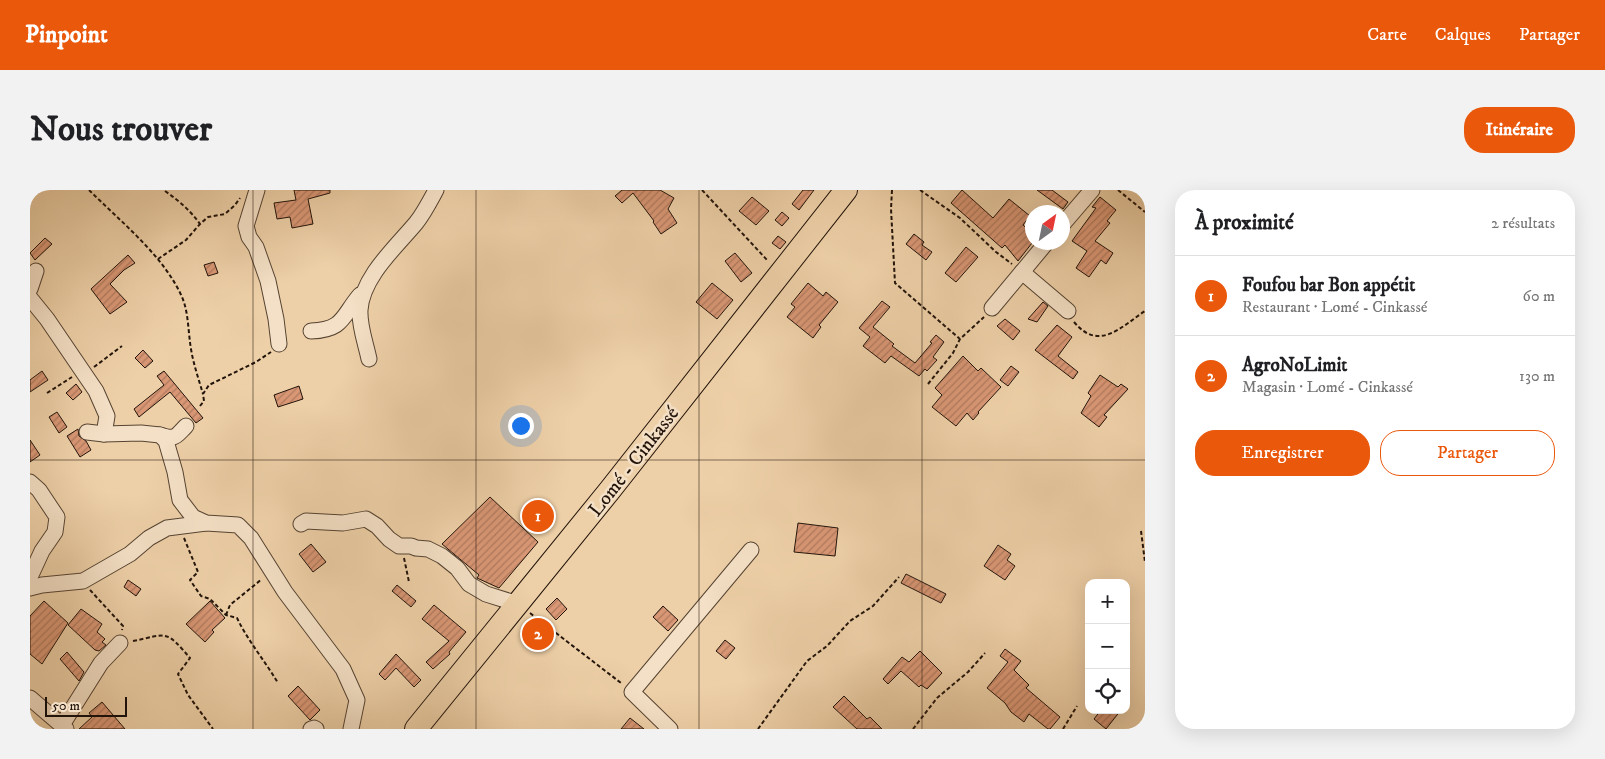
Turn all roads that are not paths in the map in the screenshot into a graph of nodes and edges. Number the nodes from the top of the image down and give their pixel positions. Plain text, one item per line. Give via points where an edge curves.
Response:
1 (256, 190) edge
2 (436, 190) edge
3 (846, 190) edge
4 (1092, 190) edge
5 (1070, 216) edge
6 (1040, 250) edge
7 (36, 271) dead end
8 (1022, 272) junction
9 (366, 288) junction
10 (30, 289) edge
11 (30, 298) edge
12 (992, 308) road end
13 (1068, 311) road end
14 (311, 331) dead end
15 (279, 344) road end
16 (369, 360) dead end
17 (87, 432) dead end
18 (104, 434) junction
19 (160, 435) junction
20 (170, 456) junction
21 (30, 482) edge
22 (206, 523) junction
23 (301, 524) dead end
24 (751, 550) dead end
25 (30, 576) edge
26 (30, 588) edge
27 (518, 604) junction
28 (120, 643) road end
29 (30, 698) edge
30 (64, 727) edge
31 (311, 729) edge
32 (316, 729) edge
33 (351, 729) edge
34 (416, 729) edge
35 (670, 729) edge

1 - 15 street via 246,226 268,281
2 - 9 street via 417,222
3 - 27 highway, Lomé - Cinkassé
4 - 5 street
6 - 8 street
7 - 10 street
8 - 12 street
8 - 13 street
9 - 14 street via 338,324 327,330
9 - 16 street via 359,312
11 - 18 street via 96,391 106,416
17 - 18 street
18 - 19 street
19 - 20 street via 166,441
19 - 20 street via 171,438 181,431
20 - 22 street via 180,500 193,517
21 - 25 street via 57,517 55,532
22 - 26 street via 168,528 83,581
22 - 33 street via 238,525 251,538 302,616 343,669 357,700
23 - 27 street via 306,521 344,523 366,519 399,546 435,552 457,568 468,584 486,594
24 - 35 street via 632,692
27 - 34 highway, Lomé - Cinkassé
28 - 30 street via 101,663
29 - 30 street
31 - 32 street

